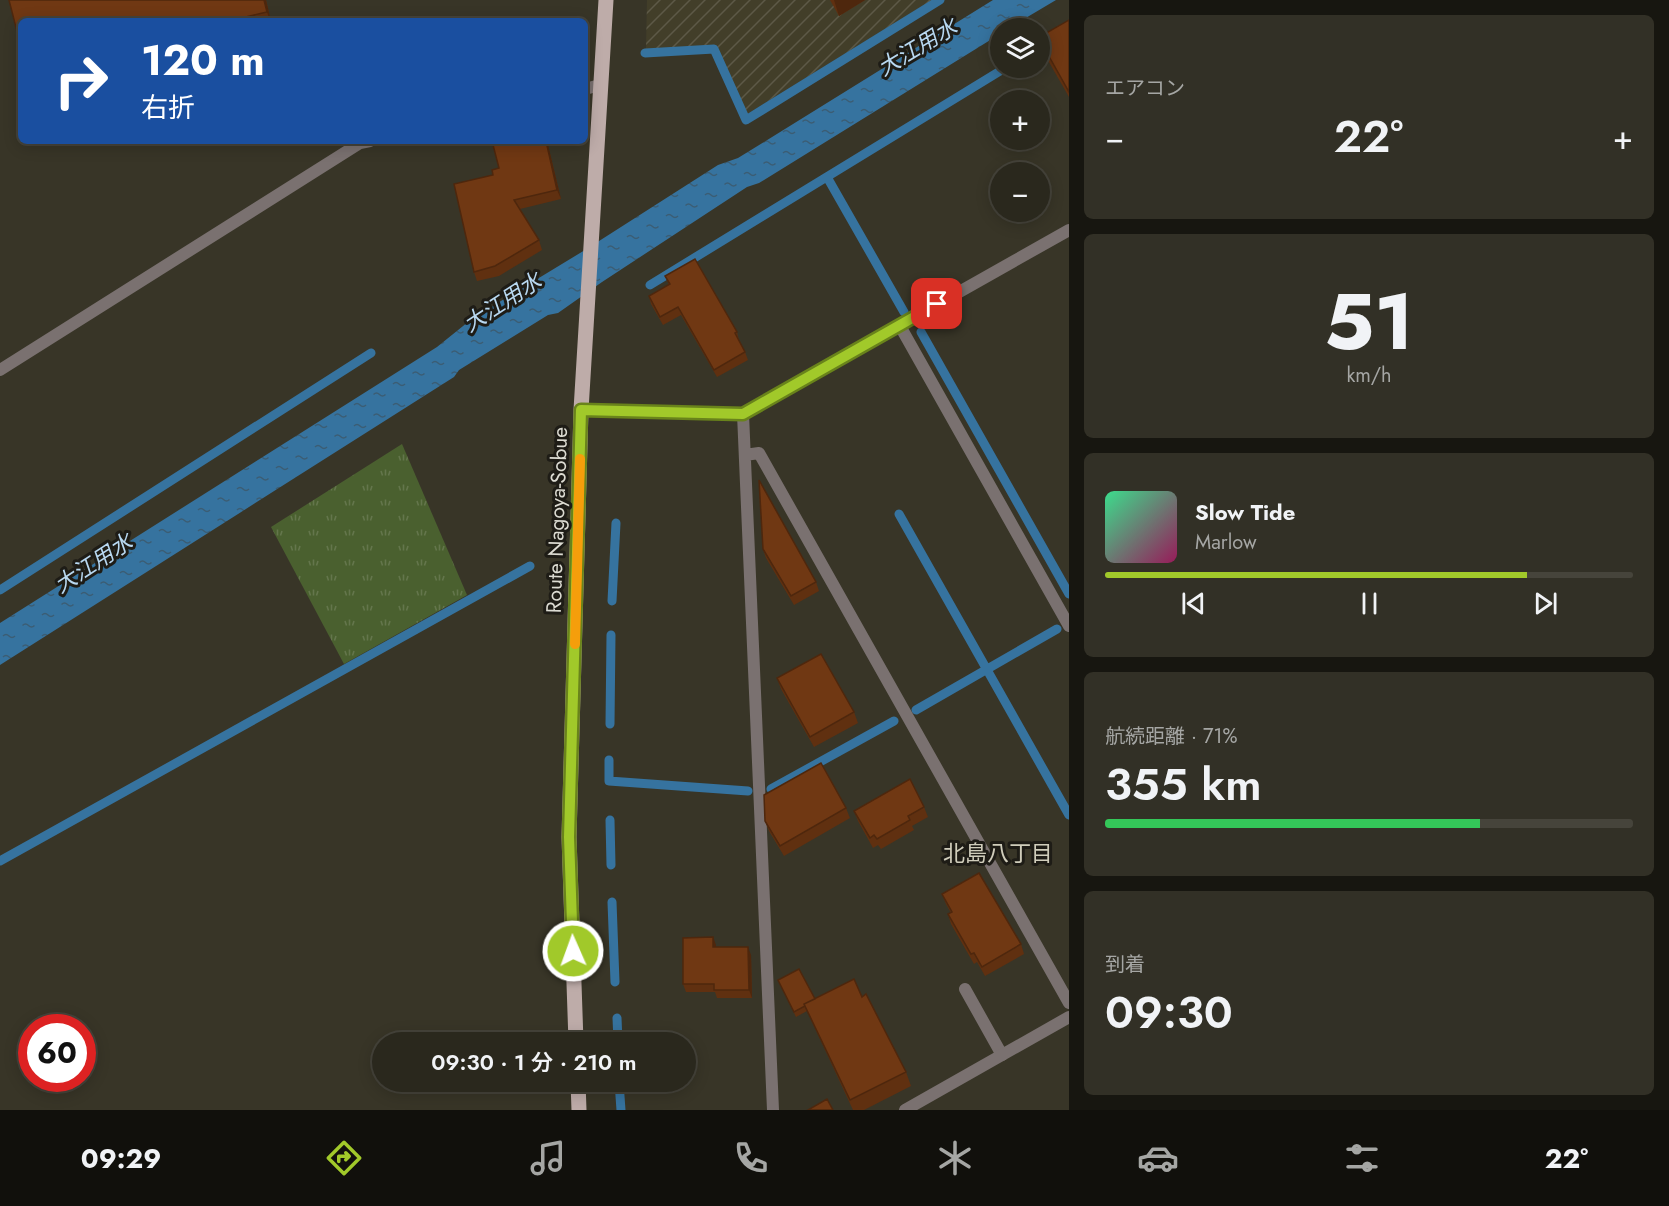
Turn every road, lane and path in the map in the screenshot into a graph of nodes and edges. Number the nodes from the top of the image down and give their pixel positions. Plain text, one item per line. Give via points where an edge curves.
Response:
1 (606, 0) edge
2 (600, 85) junction
3 (588, 88) edge
4 (358, 144) edge
5 (1069, 230) edge
6 (900, 326) junction
7 (0, 370) edge
8 (581, 410) junction
9 (743, 414) junction
10 (745, 454) junction
11 (1069, 626) edge
12 (965, 989) dead end
13 (1069, 1003) edge
14 (1069, 1017) edge
15 (576, 1032) edge
16 (1002, 1055) junction
17 (578, 1092) edge
18 (579, 1110) edge
19 (773, 1110) edge
20 (905, 1110) edge

1 - 2 main road, Route Nagoya-Sobue
2 - 3 street
2 - 8 main road, Route Nagoya-Sobue
4 - 7 street
5 - 6 street
6 - 9 street
6 - 11 street
8 - 9 street
8 - 15 main road, Route Nagoya-Sobue via 569,837
9 - 10 street
10 - 13 street via 759,453
10 - 19 street
12 - 16 street
14 - 16 street
16 - 20 street
17 - 18 main road

